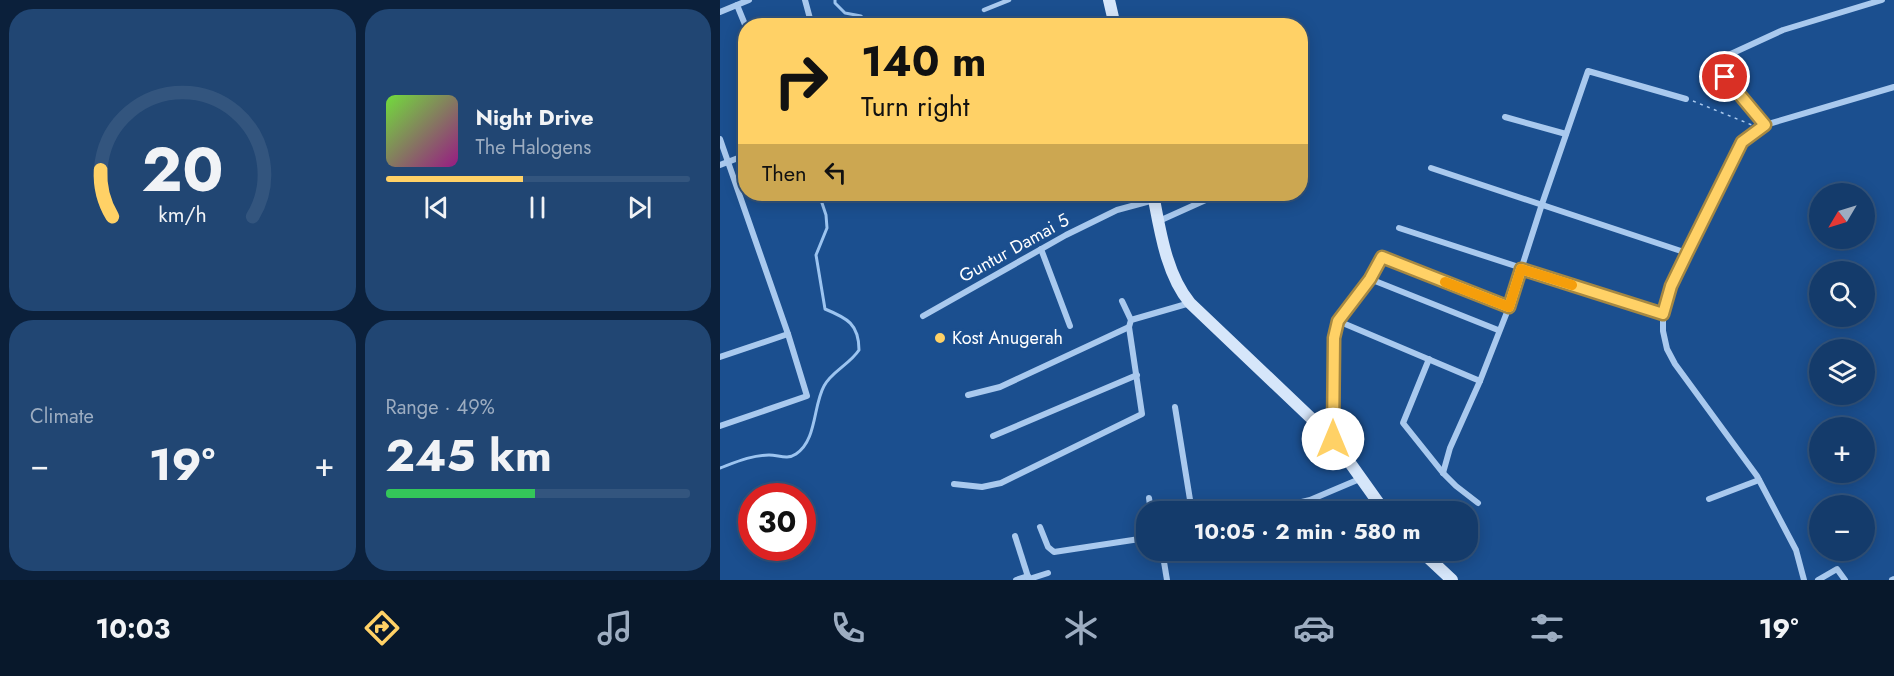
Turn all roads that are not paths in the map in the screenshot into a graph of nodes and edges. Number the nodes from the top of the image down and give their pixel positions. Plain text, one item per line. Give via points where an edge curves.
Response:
1 (749, 0) edge
2 (805, 0) edge
3 (1009, 0) edge
4 (1109, 0) edge
5 (1882, 0) edge
6 (737, 4) junction
7 (984, 10) dead end
8 (720, 12) edge
9 (742, 18) edge
10 (811, 18) edge
11 (1113, 18) edge
12 (1894, 87) edge
13 (1686, 99) road end
14 (1505, 117) dead end
15 (1762, 126) junction
16 (1566, 134) junction
17 (720, 139) edge
18 (738, 159) edge
19 (728, 163) junction
20 (720, 165) edge
21 (1431, 168) dead end
22 (738, 192) edge
23 (741, 201) edge
24 (1143, 201) edge
25 (1155, 201) edge
26 (1203, 201) edge
27 (1542, 204) junction
28 (1159, 221) junction
29 (1400, 228) dead end
30 (1041, 249) junction
31 (1687, 253) junction
32 (1521, 269) junction
33 (1370, 279) junction
34 (1122, 301) dead end
35 (1190, 303) junction
36 (1509, 307) junction
37 (1663, 314) junction
38 (923, 316) dead end
39 (1338, 321) junction
40 (1130, 323) junction
41 (1070, 326) dead end
42 (1498, 330) junction
43 (788, 334) junction
44 (720, 357) edge
45 (1429, 359) junction
46 (1137, 375) junction
47 (1480, 381) junction
48 (968, 394) dead end
49 (1175, 407) dead end
50 (720, 426) edge
51 (993, 436) dead end
52 (1333, 439) junction
53 (1443, 473) junction
54 (1362, 478) junction
55 (1759, 480) junction
56 (954, 484) dead end
57 (1149, 498) dead end
58 (1709, 499) dead end
59 (1149, 501) edge
60 (1190, 501) edge
61 (1306, 501) edge
62 (1378, 501) edge
63 (1479, 503) dead end
64 (1040, 527) dead end
65 (1015, 536) dead end
66 (1136, 540) edge
67 (1164, 561) edge
68 (1432, 561) edge
69 (1048, 573) dead end
70 (1029, 579) edge
71 (1016, 580) edge
72 (1167, 580) edge
73 (1452, 580) edge
74 (1804, 580) edge
75 (1818, 580) edge
76 (1845, 580) edge

1 - 6 street
2 - 10 street
3 - 7 lane
4 - 11 main road
5 - 15 street via 1783,30 1722,58 1725,77
6 - 8 street
6 - 9 street
12 - 15 street
13 - 16 street via 1588,71
14 - 16 street
15 - 31 street via 1742,142
16 - 27 street
17 - 19 street
18 - 19 street
19 - 20 street
19 - 22 street
21 - 27 street
23 - 43 street
24 - 30 street, Guntur Damai 5
25 - 28 main road
26 - 28 street
27 - 31 street
27 - 32 street
28 - 35 main road via 1173,277
29 - 32 street
30 - 38 street, Guntur Damai 5
30 - 41 street
31 - 37 street
32 - 36 street
32 - 37 street
33 - 36 street via 1382,257
33 - 39 street
33 - 42 street
34 - 40 street
35 - 40 street
35 - 52 main road
36 - 42 street
37 - 55 street via 1667,349
39 - 45 street
39 - 52 street via 1334,338
40 - 46 street
40 - 48 street via 1000,387
42 - 47 street
43 - 44 street
43 - 50 street via 807,398
45 - 47 street
45 - 53 street via 1403,423
46 - 51 street
46 - 56 street via 1141,415 1001,483 982,487
47 - 53 street
49 - 60 street
52 - 54 main road
53 - 63 street
54 - 61 street
54 - 62 main road
55 - 58 street
55 - 74 street via 1796,550
57 - 59 street
64 - 66 street via 1054,552
65 - 70 street
67 - 72 street
68 - 73 main road
69 - 70 street
70 - 71 street
75 - 76 street via 1837,569

